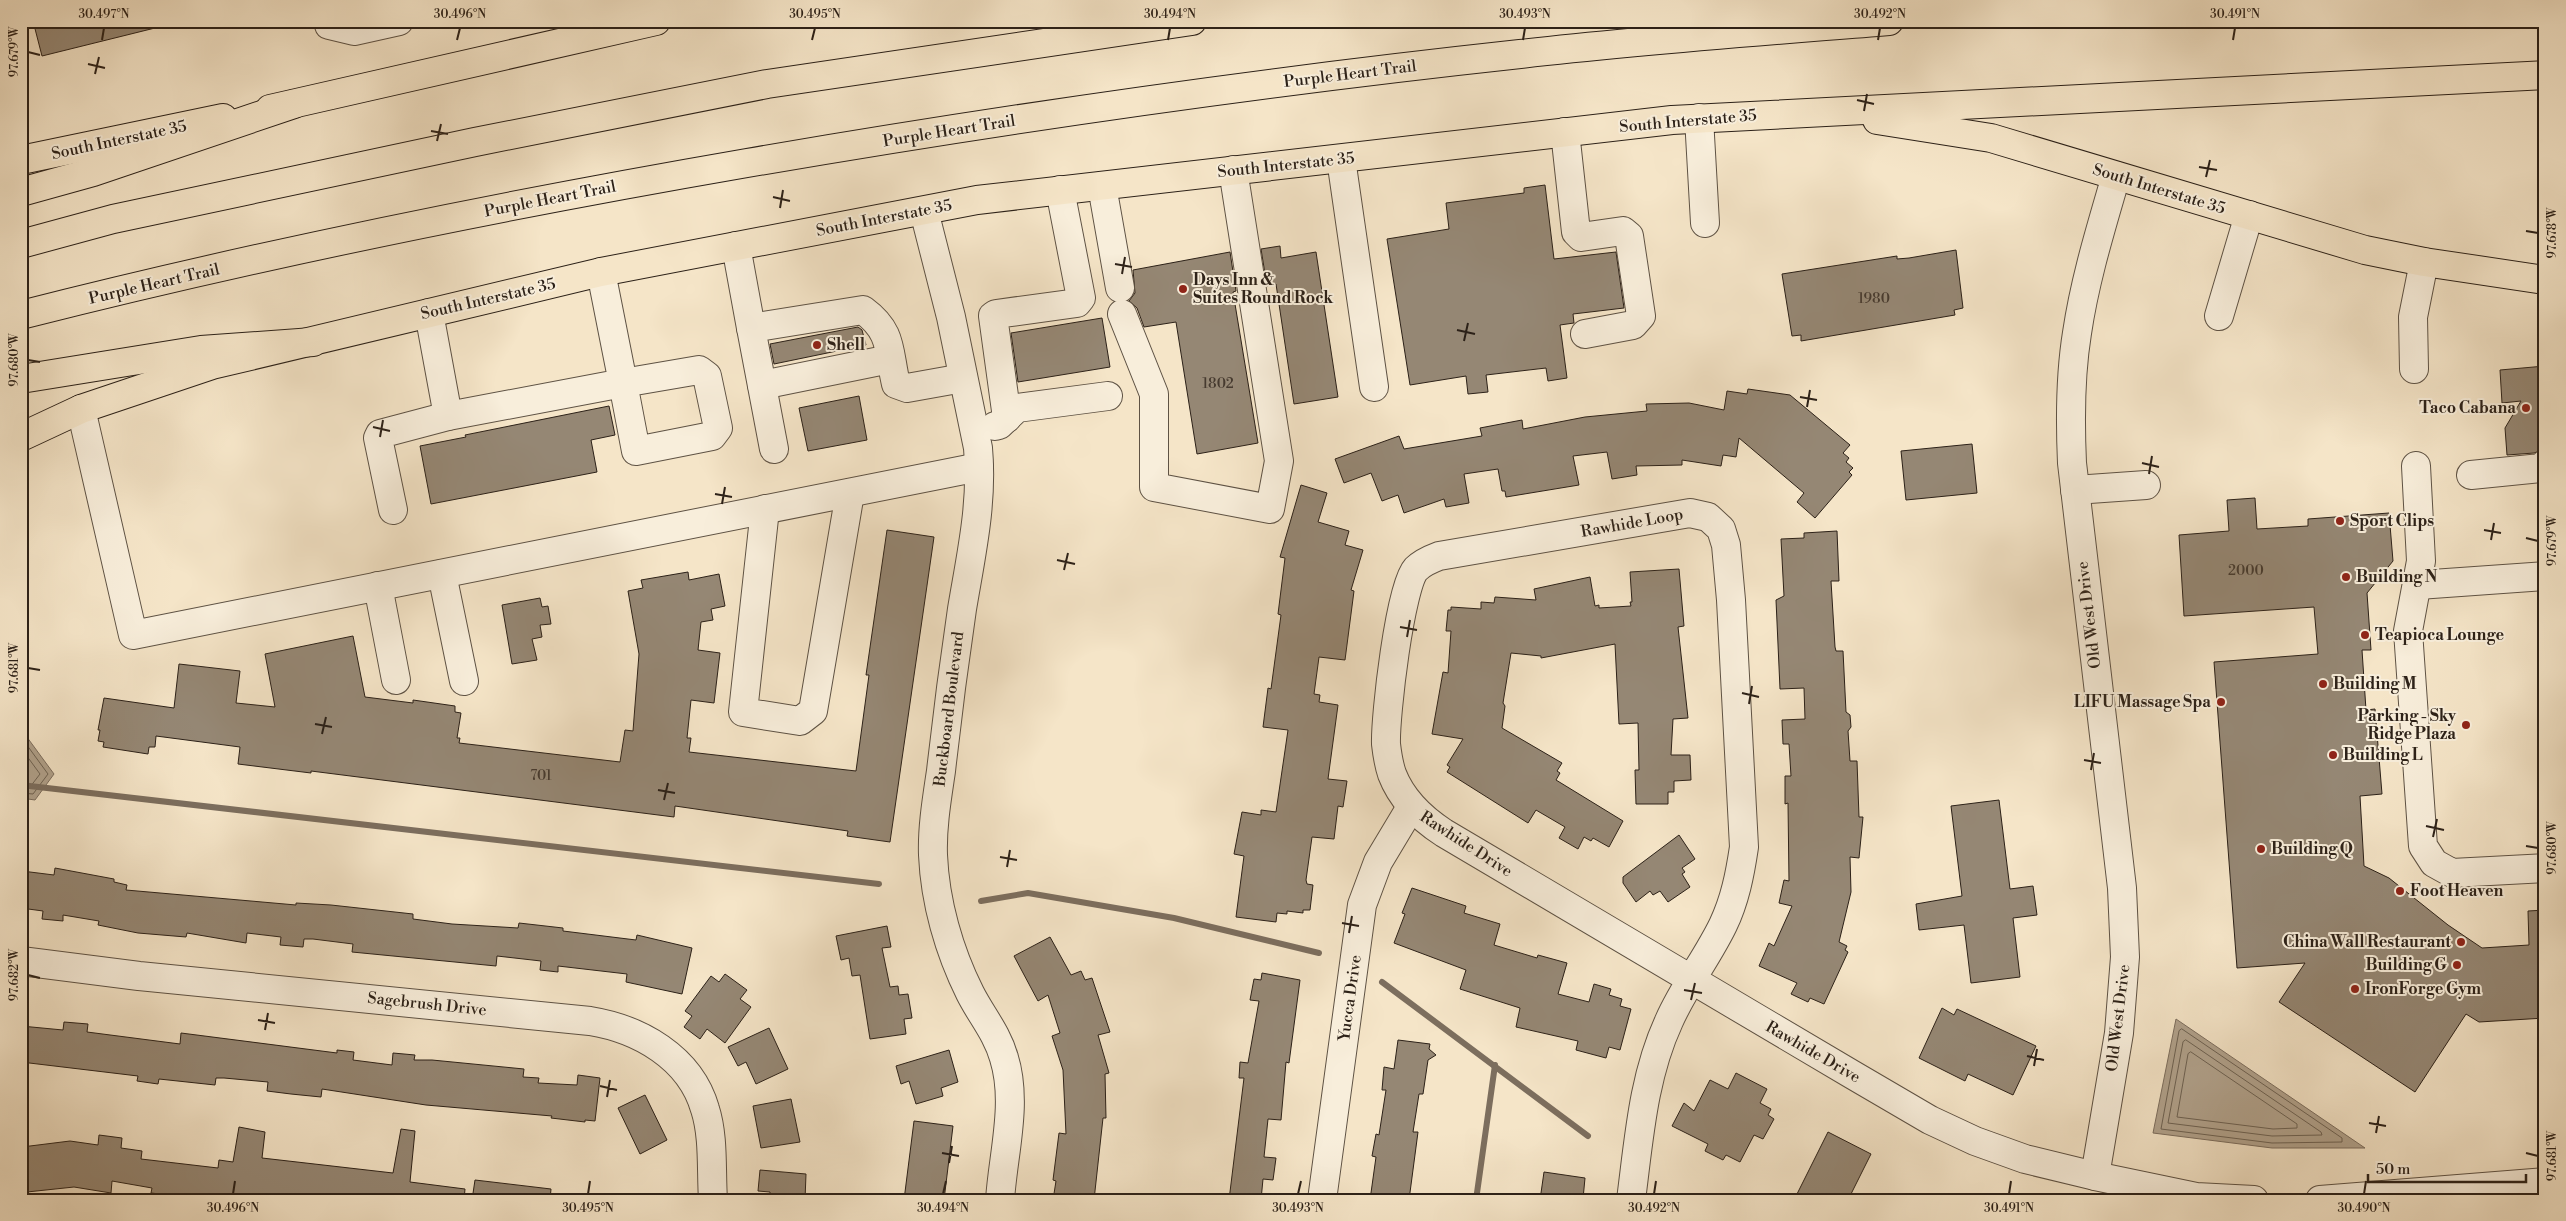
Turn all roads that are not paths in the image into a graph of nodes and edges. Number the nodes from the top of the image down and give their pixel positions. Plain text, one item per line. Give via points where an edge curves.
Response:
1 (328, 21) edge
2 (399, 21) edge
3 (656, 21) edge
4 (1192, 21) edge
5 (1889, 21) edge
6 (2545, 75) edge
7 (294, 104) junction
8 (1770, 114) junction
9 (1699, 118) junction
10 (1565, 132) junction
11 (1341, 159) junction
12 (21, 160) edge
13 (1233, 170) junction
14 (2116, 176) junction
15 (1102, 186) junction
16 (1060, 190) junction
17 (21, 192) edge
18 (924, 211) junction
19 (2249, 215) junction
20 (1705, 223) dead end
21 (21, 244) edge
22 (736, 246) junction
23 (2424, 262) junction
24 (601, 272) junction
25 (2545, 280) edge
26 (1120, 288) dead end
27 (429, 313) junction
28 (1122, 314) dead end
29 (21, 315) edge
30 (2219, 316) dead end
31 (751, 328) junction
32 (1584, 334) dead end
33 (313, 342) junction
34 (890, 359) junction
35 (2414, 369) dead end
36 (963, 378) junction
37 (21, 379) edge
38 (762, 385) junction
39 (1374, 387) dead end
40 (1108, 396) dead end
41 (81, 409) junction
42 (448, 416) junction
43 (1007, 418) junction
44 (974, 432) junction
45 (21, 437) edge
46 (774, 449) dead end
47 (2545, 464) edge
48 (2416, 466) dead end
49 (979, 467) junction
50 (2471, 475) dead end
51 (2146, 485) dead end
52 (2075, 490) junction
53 (850, 492) junction
54 (766, 509) junction
55 (393, 510) dead end
56 (442, 574) junction
57 (2545, 576) edge
58 (2418, 585) junction
59 (378, 586) junction
60 (396, 680) dead end
61 (464, 681) dead end
62 (1411, 807) junction
63 (2545, 868) edge
64 (21, 961) edge
65 (1691, 981) junction
66 (2095, 1176) junction
67 (2545, 1182) edge
68 (2421, 1196) edge
69 (713, 1200) edge
70 (1000, 1200) edge
71 (1322, 1200) edge
72 (1631, 1200) edge
73 (2254, 1200) edge
74 (2320, 1200) edge

1 - 2 street via 329,25 354,31
3 - 7 main road, South Interstate 35
4 - 21 main road via 767,84 152,211
5 - 29 main road, Purple Heart Trail via 1519,54 1297,80 840,148 521,204 290,252
6 - 8 main road, South Interstate 35
7 - 12 main road, South Interstate 35
7 - 17 main road via 93,172
8 - 9 main road, South Interstate 35
8 - 14 main road, South Interstate 35 via 1864,118 1991,138
9 - 10 main road, South Interstate 35
9 - 20 street
10 - 11 main road, South Interstate 35
10 - 32 street via 1576,232 1581,237 1623,232 1629,236 1640,316 1633,325
11 - 13 main road, South Interstate 35
11 - 39 street
13 - 15 main road, South Interstate 35
13 - 28 street via 1279,461 1270,509 1154,487 1154,394
14 - 19 main road, South Interstate 35
14 - 52 street, Old West Drive via 2088,278 2077,333 2070,423
15 - 16 main road, South Interstate 35
15 - 26 street
16 - 18 main road, South Interstate 35 via 977,200
16 - 43 street via 1081,298 1077,303 993,316
18 - 22 main road, South Interstate 35
18 - 36 street, Buckboard Boulevard
19 - 23 main road, South Interstate 35 via 2365,250
19 - 30 street
22 - 24 main road, South Interstate 35
22 - 31 street
23 - 25 main road, South Interstate 35
23 - 35 street via 2413,317
24 - 27 main road, South Interstate 35
24 - 42 street via 623,383
27 - 33 main road, South Interstate 35
27 - 42 street
31 - 34 street via 863,310 878,321 887,335
31 - 38 street
33 - 37 main road via 201,350
33 - 41 main road, South Interstate 35 via 212,366
34 - 36 street via 896,384 906,388
34 - 38 street
36 - 44 street, Buckboard Boulevard
38 - 46 street
40 - 43 street via 1017,408
41 - 45 main road, South Interstate 35
41 - 59 street via 133,635
42 - 55 street via 380,434 378,438
43 - 44 street via 999,425
44 - 49 street, Buckboard Boulevard
47 - 50 street via 2541,468
48 - 58 street via 2421,561
49 - 53 street
49 - 70 street, Buckboard Boulevard via 977,524 953,668 934,820 933,854 940,906 956,959 970,994 995,1032 1005,1059 1010,1116
51 - 52 street
52 - 66 street, Old West Drive via 2122,888 2126,957 2118,1033
53 - 54 street
53 - 54 street via 813,711 800,721 743,712
54 - 56 street
56 - 59 street
56 - 61 street
57 - 58 street
58 - 63 street via 2408,631 2423,846 2434,864 2452,873
59 - 60 street
62 - 65 street, Rawhide Drive via 1444,833
62 - 65 street, Rawhide Loop via 1392,774 1386,746 1405,592 1415,570 1439,556 1690,513 1708,517 1721,530 1726,545 1745,831 1739,879 1729,910
62 - 71 street, Yucca Drive via 1378,862 1362,905
64 - 69 street, Sagebrush Drive via 139,976 590,1021 624,1028 650,1040 665,1052 689,1077 698,1092 709,1131
65 - 66 street, Rawhide Drive via 1930,1120 2025,1159
65 - 72 street, Rawhide Loop via 1669,1020 1652,1066
66 - 73 street, Rawhide Drive via 2196,1197
67 - 68 street
68 - 74 street

